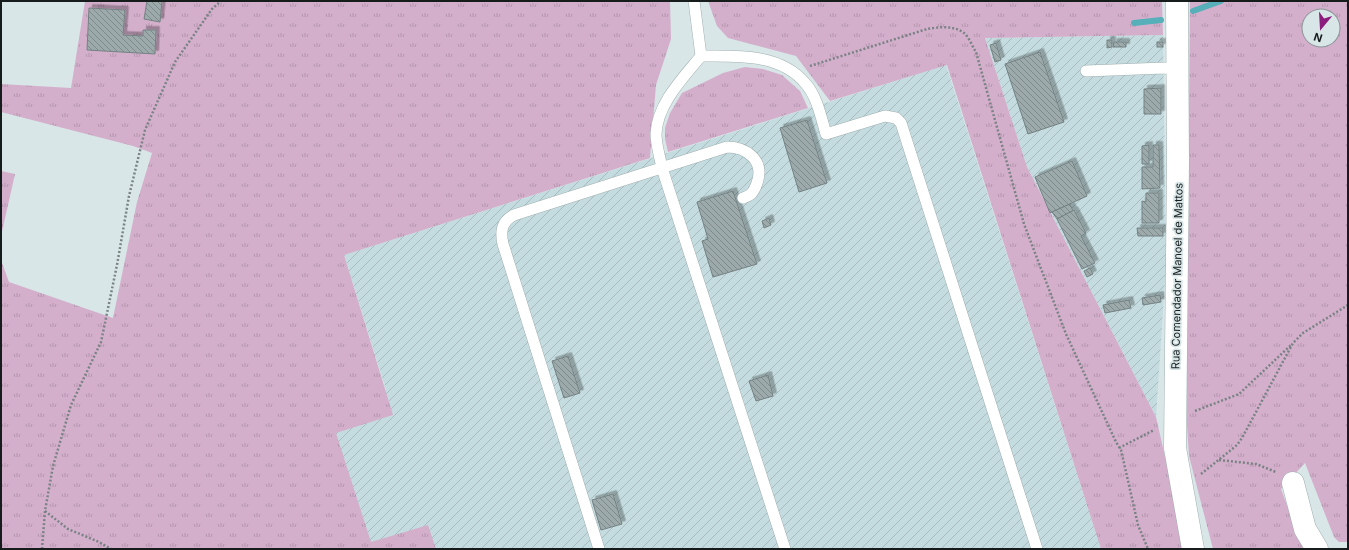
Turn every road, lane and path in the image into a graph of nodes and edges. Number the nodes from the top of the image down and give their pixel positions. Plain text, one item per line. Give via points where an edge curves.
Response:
1 (221, 1) edge
2 (694, 1) edge
3 (1177, 1) edge
4 (701, 56) junction
5 (787, 69) junction
6 (1177, 69) junction
7 (1086, 71) dead end
8 (662, 168) junction
9 (743, 198) dead end
10 (1348, 304) edge
11 (1293, 343) junction
12 (1175, 419) junction
13 (1119, 448) junction
14 (1218, 460) junction
15 (1293, 483) joint
16 (1182, 489) junction
17 (44, 511) junction
18 (42, 549) edge
19 (112, 549) edge
20 (599, 549) edge
21 (785, 549) edge
22 (1036, 549) edge
23 (1148, 549) edge
24 (1193, 549) edge
25 (1317, 549) edge

1 - 17 path via 212,8 175,62 145,130 129,196 101,342 71,405 53,466
2 - 4 lane
3 - 6 street, Rua Comendador Manoel de Mattos
4 - 5 lane via 758,58
4 - 8 lane via 676,86 658,120 656,134
5 - 13 path via 814,66 939,26 964,33 976,52 1024,224 1066,334
5 - 22 lane via 805,83 818,105 826,134 885,116 896,118 901,123
6 - 7 lane
6 - 12 street, Rua Comendador Manoel de Mattos
8 - 9 lane via 727,147 736,147 752,156 759,170 755,188 751,194
8 - 20 lane via 514,214 504,224 501,237
8 - 21 lane
10 - 11 path via 1303,333
11 - 12 path via 1239,394
11 - 14 path via 1242,438
12 - 13 path
12 - 16 street, Rua Comendador Manoel de Mattos via 1175,448
13 - 23 path via 1138,524
14 - 15 path via 1256,464
14 - 16 path
15 - 25 street via 1305,529
16 - 24 street, Rua Comendador Manoel de Mattos
17 - 18 path
17 - 19 path via 68,530

